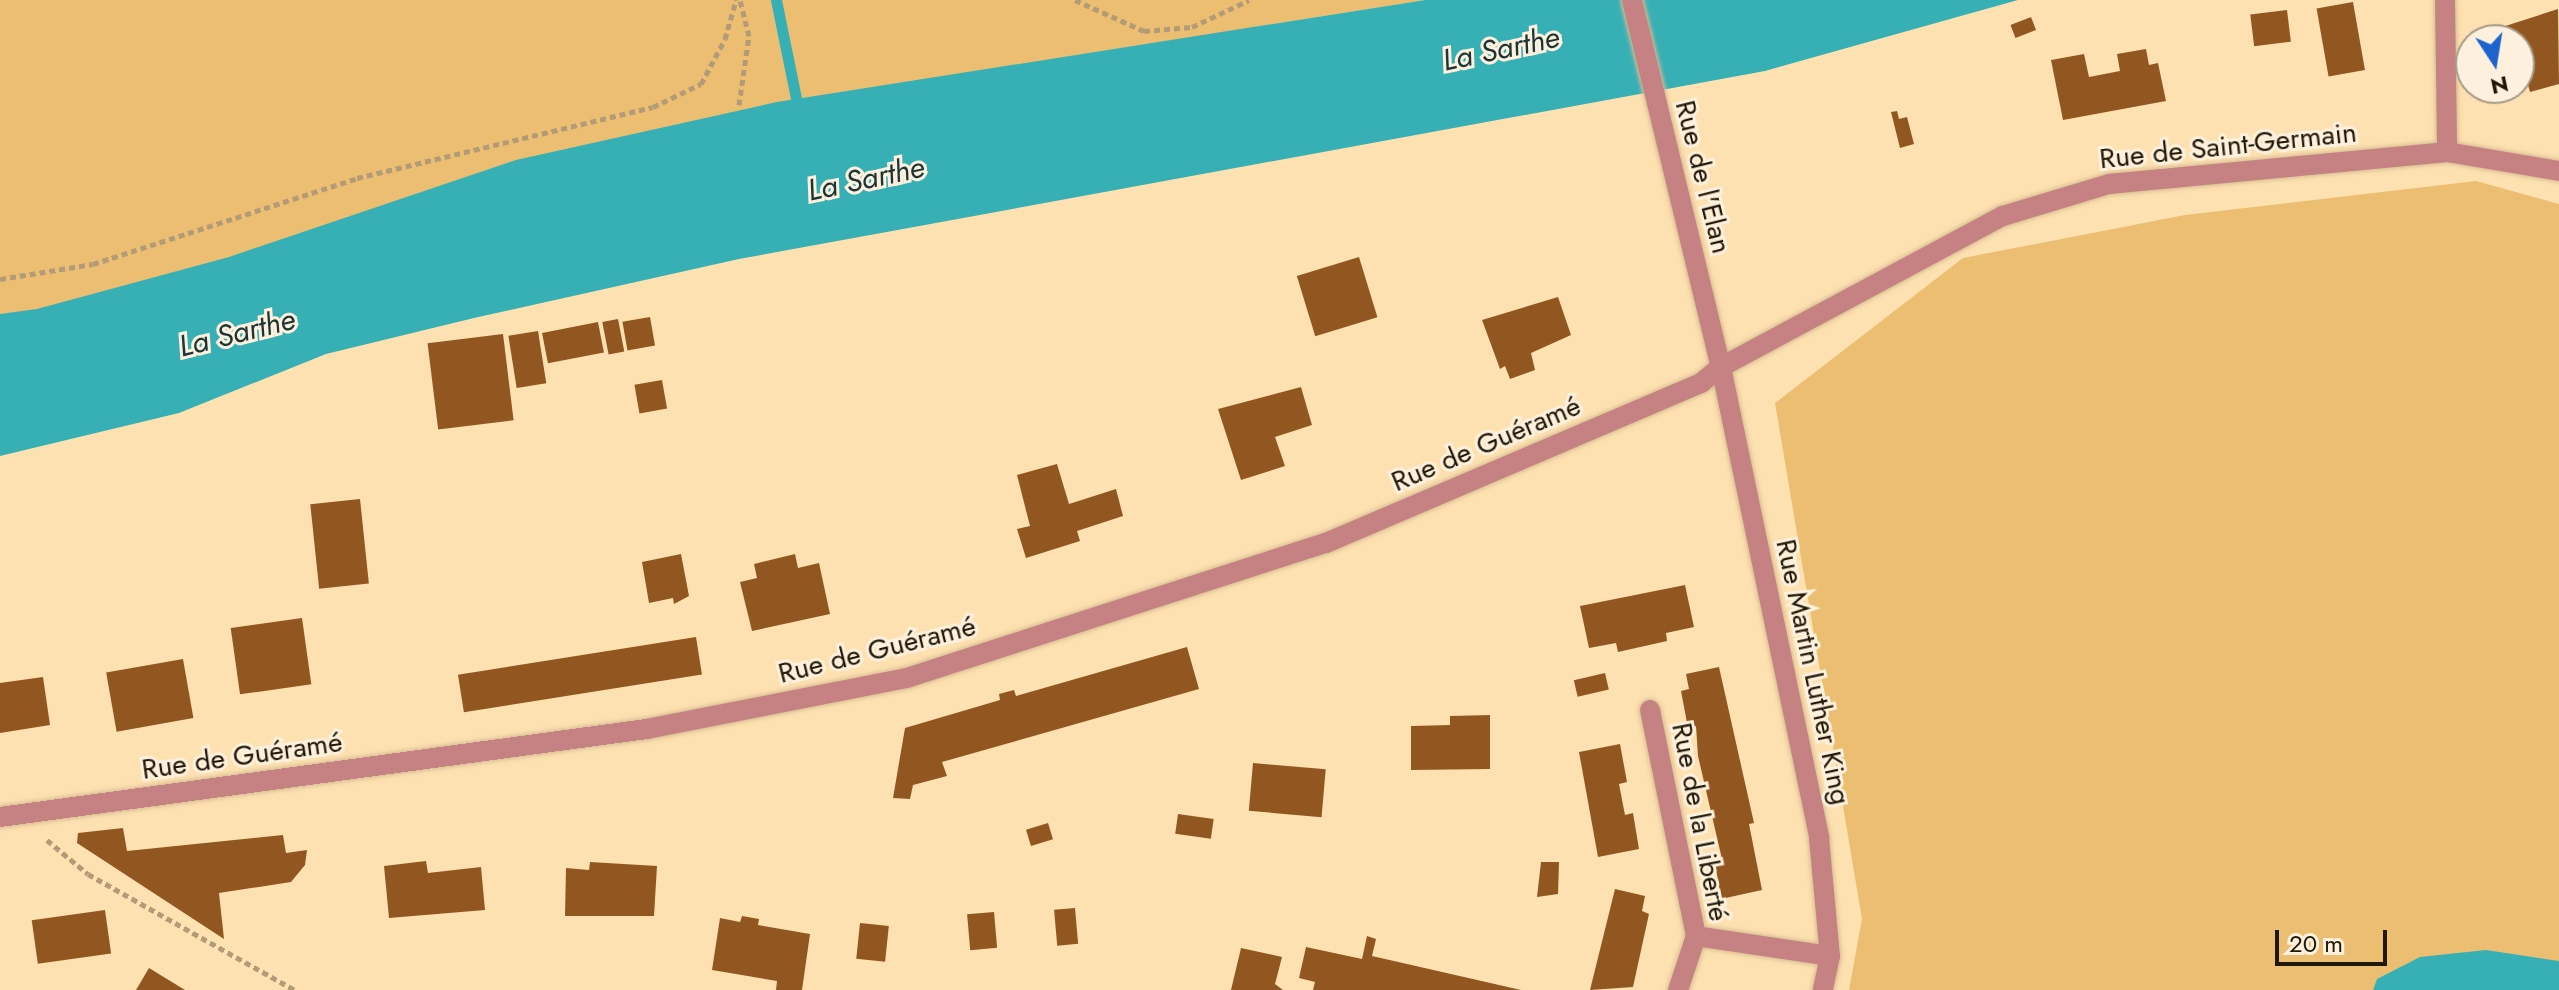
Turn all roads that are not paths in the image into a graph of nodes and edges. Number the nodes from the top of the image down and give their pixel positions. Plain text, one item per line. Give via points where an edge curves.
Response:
1 (1632, 0) edge
2 (2445, 0) edge
3 (2447, 152) junction
4 (2559, 171) edge
5 (1721, 367) junction
6 (1650, 710) dead end
7 (6, 816) edge
8 (1696, 936) junction
9 (1830, 956) junction
10 (1678, 990) edge
11 (1823, 990) edge

1 - 5 street, Rue de l'Elan
2 - 3 street
3 - 4 street, Rue de Saint-Germain
3 - 5 street, Rue de Saint-Germain via 2094,188 2003,216
5 - 7 street, Rue de Guéramé via 1701,383 1326,543 907,678 647,729
5 - 9 street, Rue Martin Luther King via 1819,838
6 - 8 street, Rue de la Liberté
8 - 9 street
8 - 10 street, Rue de la Liberté
9 - 11 street, Rue Martin Luther King

